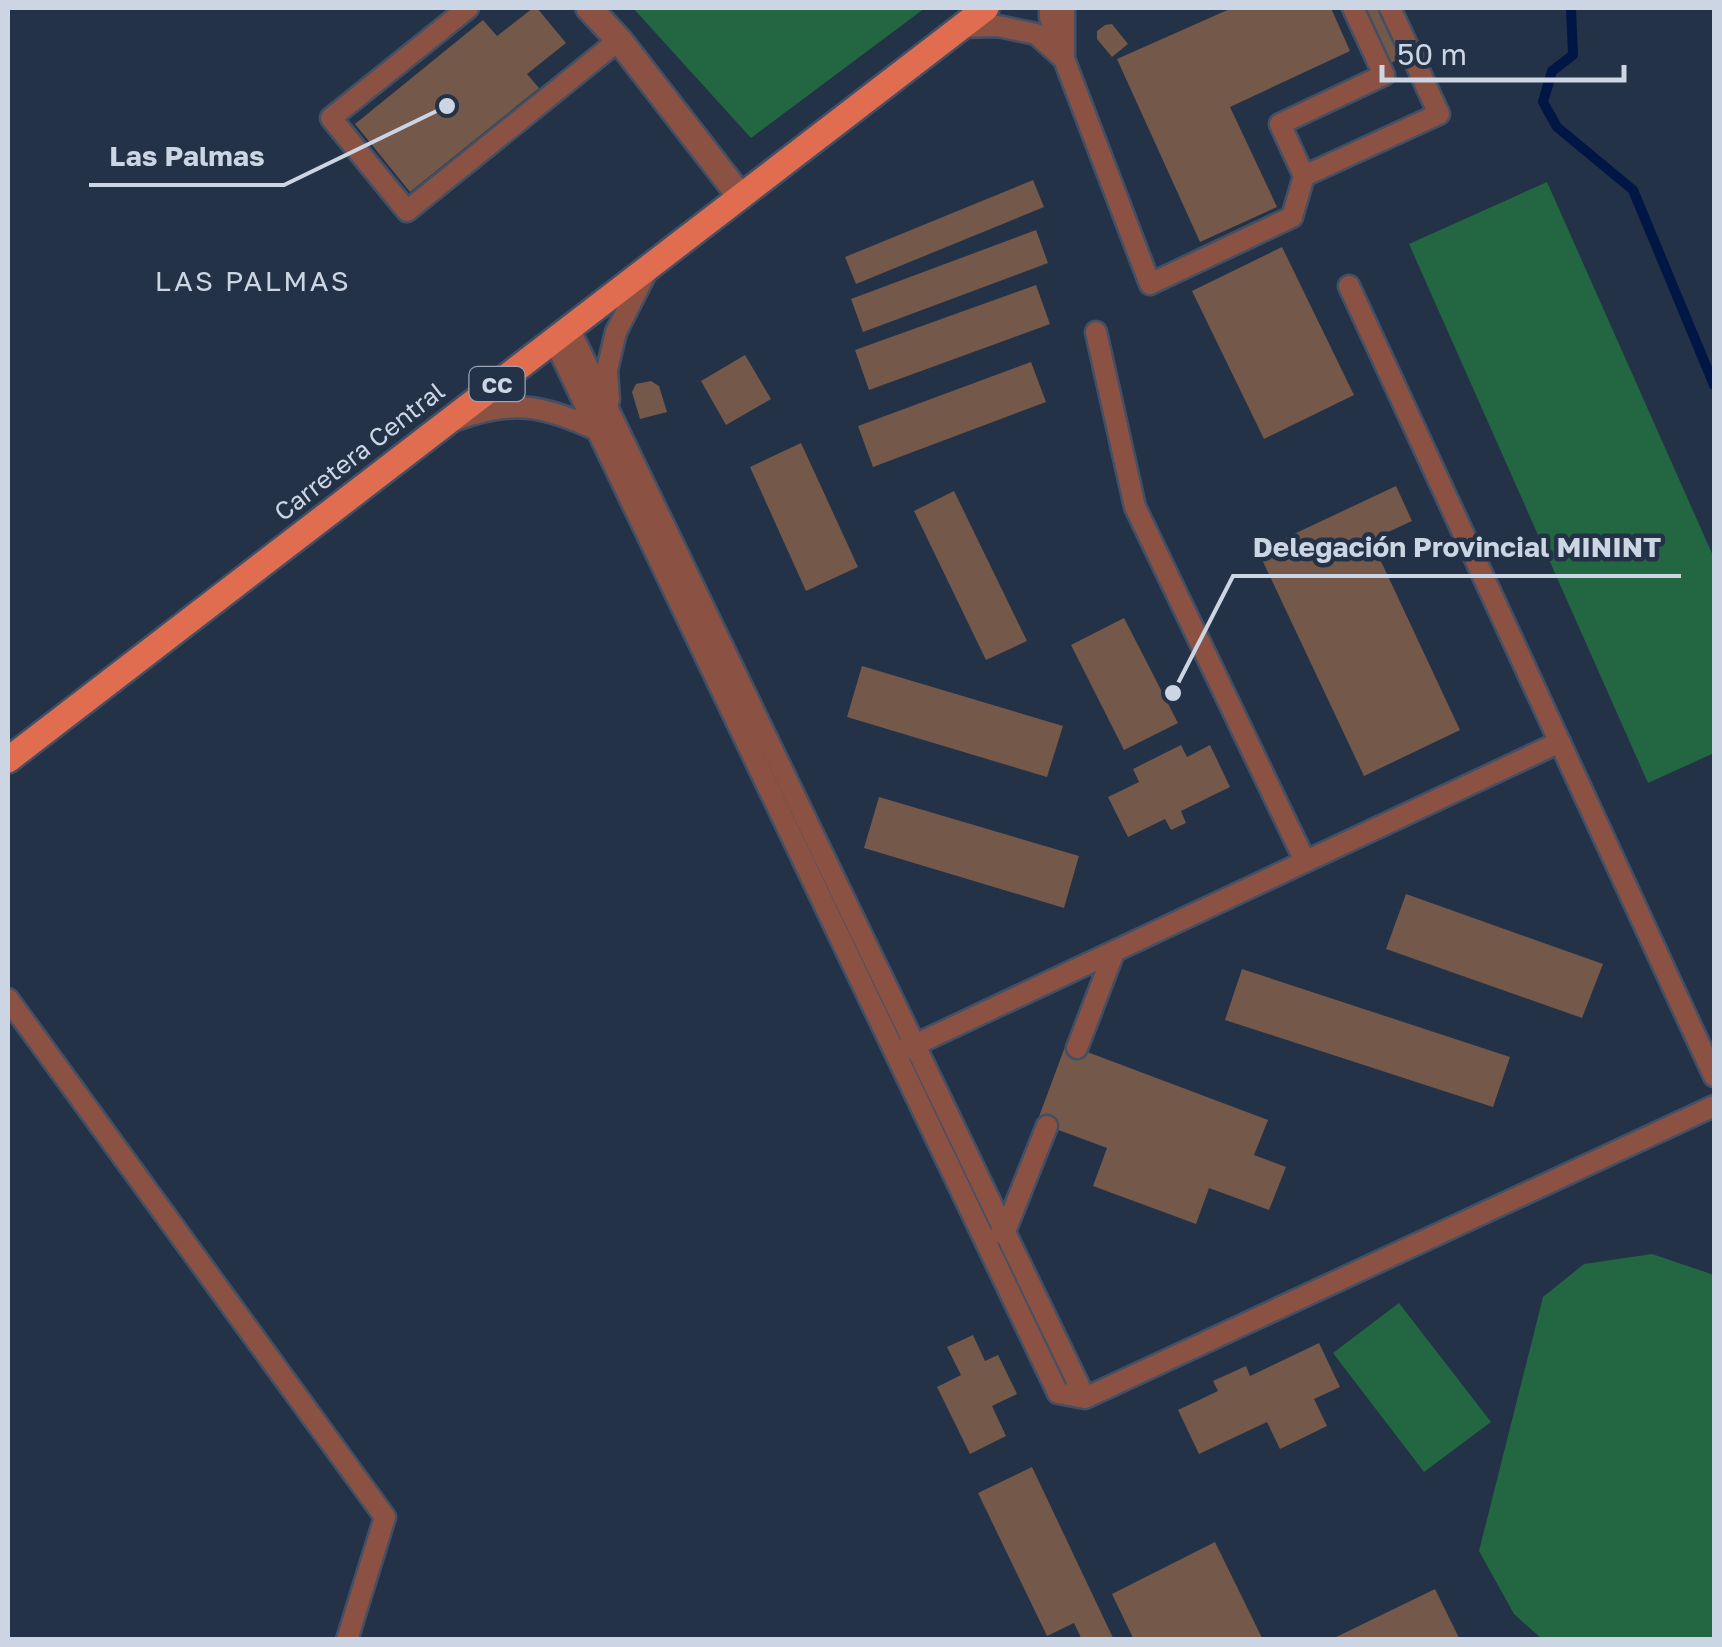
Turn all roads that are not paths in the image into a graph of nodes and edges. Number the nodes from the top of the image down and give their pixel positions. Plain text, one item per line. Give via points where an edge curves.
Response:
1 (468, 8) edge
2 (588, 8) edge
3 (986, 8) edge
4 (1050, 8) edge
5 (1064, 8) edge
6 (1353, 8) edge
7 (1390, 8) edge
8 (960, 27) junction
9 (619, 40) junction
10 (1064, 59) junction
11 (1304, 176) junction
12 (740, 196) junction
13 (650, 266) junction
14 (1350, 286) dead end
15 (1096, 332) dead end
16 (561, 334) junction
17 (610, 412) junction
18 (444, 424) junction
19 (597, 430) junction
20 (1560, 742) junction
21 (8, 760) edge
22 (1305, 861) junction
23 (1114, 952) junction
24 (8, 999) edge
25 (1077, 1048) dead end
26 (906, 1049) junction
27 (1714, 1076) edge
28 (1714, 1106) edge
29 (1047, 1126) dead end
30 (995, 1236) junction
31 (347, 1640) edge

1 - 9 lane via 331,118 407,212
2 - 9 street
3 - 8 main road, Carretera Central / CC
4 - 10 lane
5 - 10 lane
6 - 11 lane via 1384,76 1280,124
7 - 11 lane via 1439,114
8 - 10 lane via 1036,34
8 - 12 main road, Carretera Central / CC
9 - 12 street
10 - 11 lane via 1150,284 1292,216
12 - 13 main road, Carretera Central / CC
13 - 16 main road, Carretera Central / CC
13 - 17 lane via 616,332 607,370
14 - 20 lane
15 - 22 lane via 1135,507
16 - 17 lane
16 - 18 main road, Carretera Central / CC
16 - 19 lane
17 - 26 lane
18 - 19 lane via 517,405 562,413
18 - 21 main road, Carretera Central / CC
19 - 26 lane
20 - 22 lane
20 - 27 lane
22 - 23 lane
23 - 25 lane
23 - 26 lane
24 - 31 lane via 385,1516
26 - 30 lane
28 - 30 lane via 1085,1398 1058,1393
29 - 30 lane

